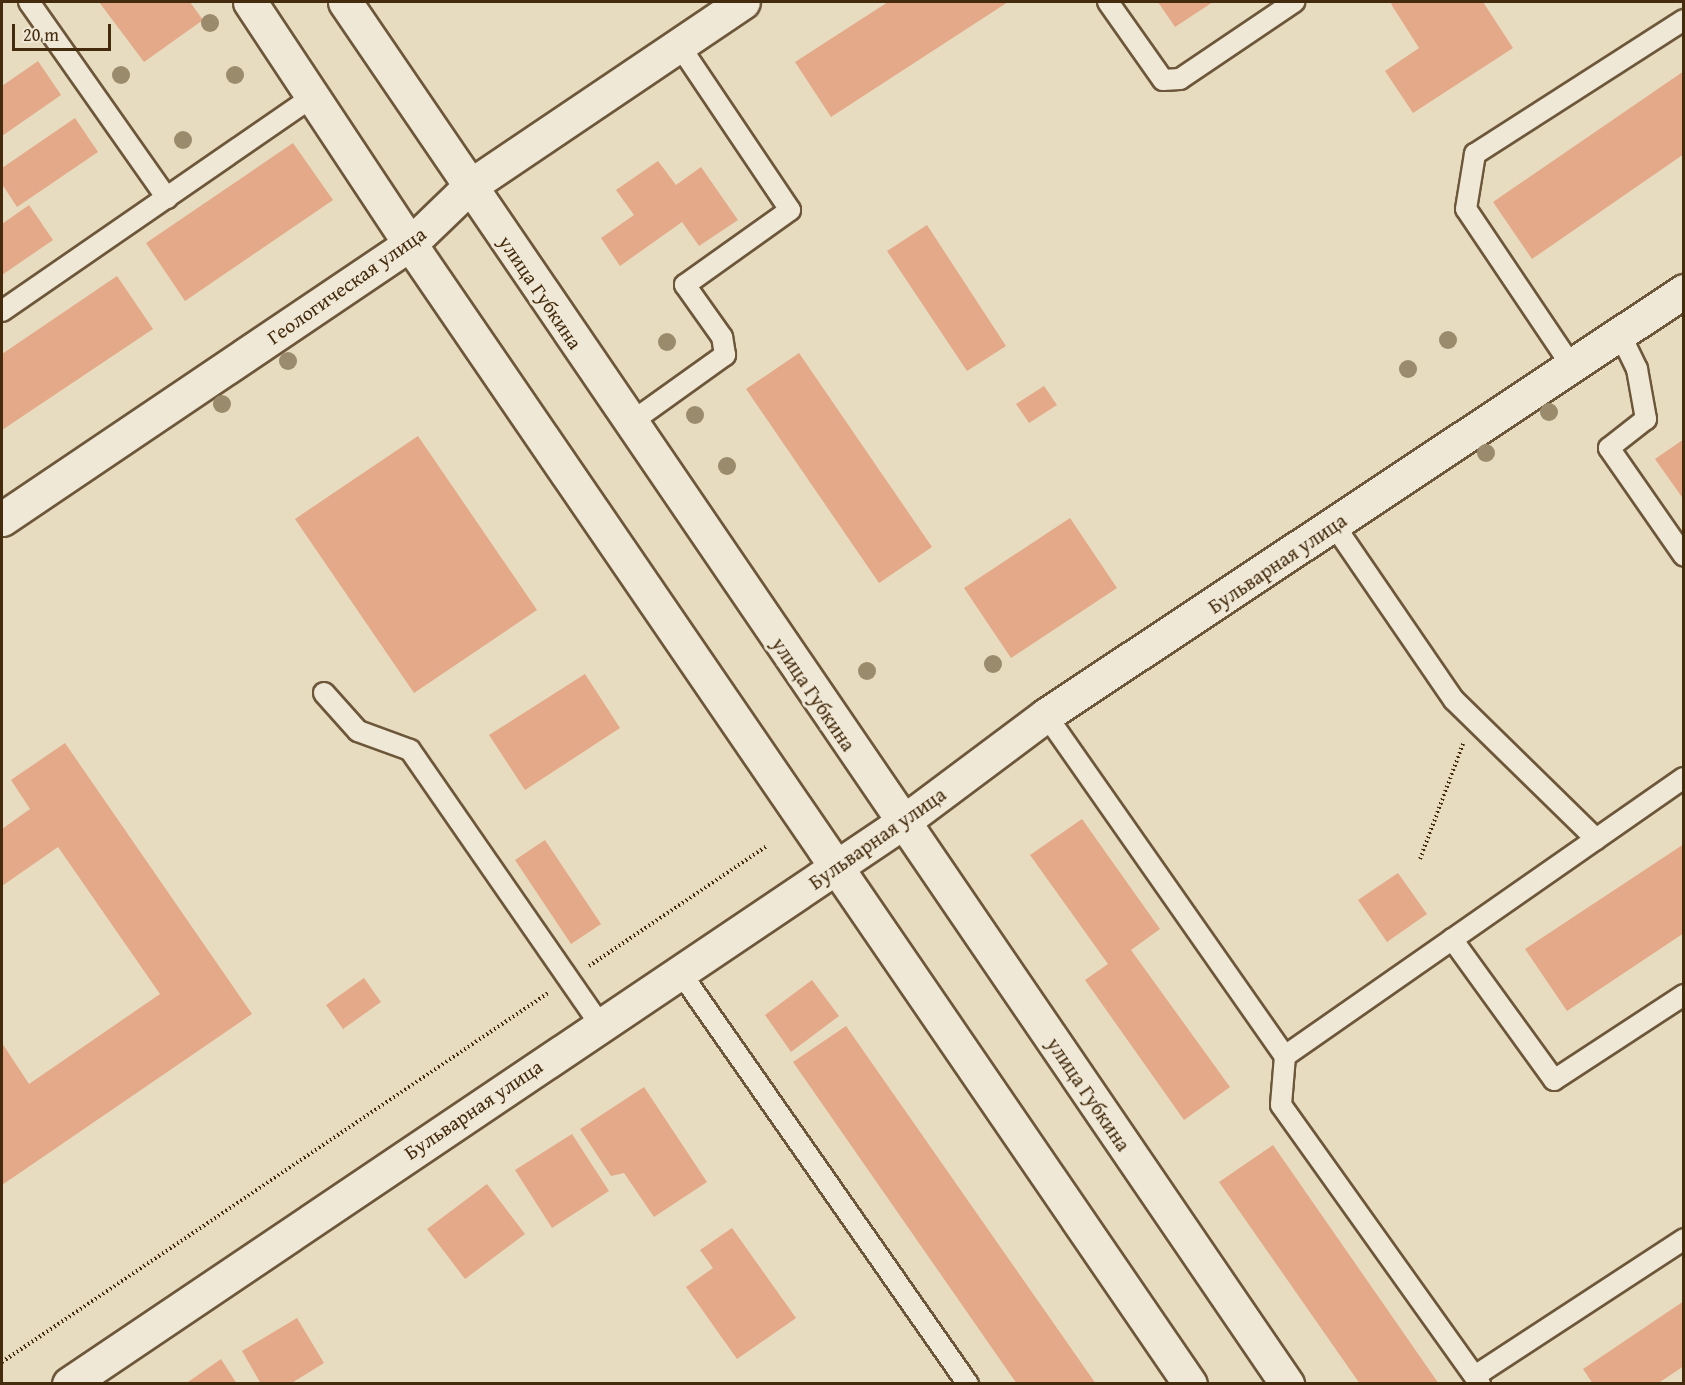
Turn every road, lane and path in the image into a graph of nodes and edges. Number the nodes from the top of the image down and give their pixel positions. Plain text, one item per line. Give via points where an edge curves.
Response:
1 (29, 2) edge
2 (250, 2) edge
3 (345, 2) edge
4 (743, 2) edge
5 (1108, 2) edge
6 (1294, 2) edge
7 (1683, 20) edge
8 (679, 45) junction
9 (314, 96) junction
10 (470, 186) junction
11 (167, 198) junction
12 (410, 244) junction
13 (1683, 291) edge
14 (2, 311) edge
15 (1620, 334) junction
16 (1571, 365) junction
17 (630, 423) junction
18 (2, 519) edge
19 (1334, 525) junction
20 (1683, 556) edge
21 (324, 693) dead end
22 (1046, 715) junction
23 (1472, 717) junction
24 (1683, 778) edge
25 (903, 822) junction
26 (1596, 839) junction
27 (767, 846) dead end
28 (1420, 859) dead end
29 (836, 867) junction
30 (1452, 939) junction
31 (680, 972) junction
32 (570, 979) junction
33 (1683, 995) edge
34 (599, 1023) junction
35 (1285, 1056) junction
36 (1683, 1239) edge
37 (2, 1362) edge
38 (1478, 1380) edge
39 (69, 1383) edge
40 (968, 1383) edge
41 (1190, 1383) edge
42 (1287, 1383) edge

1 - 11 lane
2 - 9 street
3 - 10 street, улица Губкина
4 - 8 street, Геологическая улица
5 - 6 lane via 1164,80 1180,79
7 - 16 lane via 1475,154 1466,209
8 - 10 street, Геологическая улица
8 - 17 lane via 790,210 685,285 722,337 725,356
9 - 11 lane
9 - 12 street
10 - 12 street, Геологическая улица
10 - 17 street, улица Губкина
11 - 14 lane
12 - 18 street, Геологическая улица
12 - 29 street
13 - 15 street, Бульварная улица
15 - 16 street, Бульварная улица
15 - 20 lane via 1638,369 1646,419 1609,448
16 - 19 street, Бульварная улица
17 - 25 street, улица Губкина
19 - 22 street, Бульварная улица
19 - 23 lane via 1454,700
21 - 32 lane via 358,731 410,750
22 - 25 street, Бульварная улица
22 - 35 lane
23 - 26 lane
23 - 28 path
24 - 26 lane
25 - 29 street, Бульварная улица
25 - 42 street, улица Губкина
26 - 30 lane
27 - 32 path
29 - 31 street, Бульварная улица
29 - 41 street
30 - 33 lane via 1554,1080
30 - 35 lane
31 - 34 street, Бульварная улица
31 - 40 lane
32 - 34 lane
32 - 37 path
34 - 39 street, Бульварная улица
35 - 38 lane via 1281,1105
36 - 38 lane

